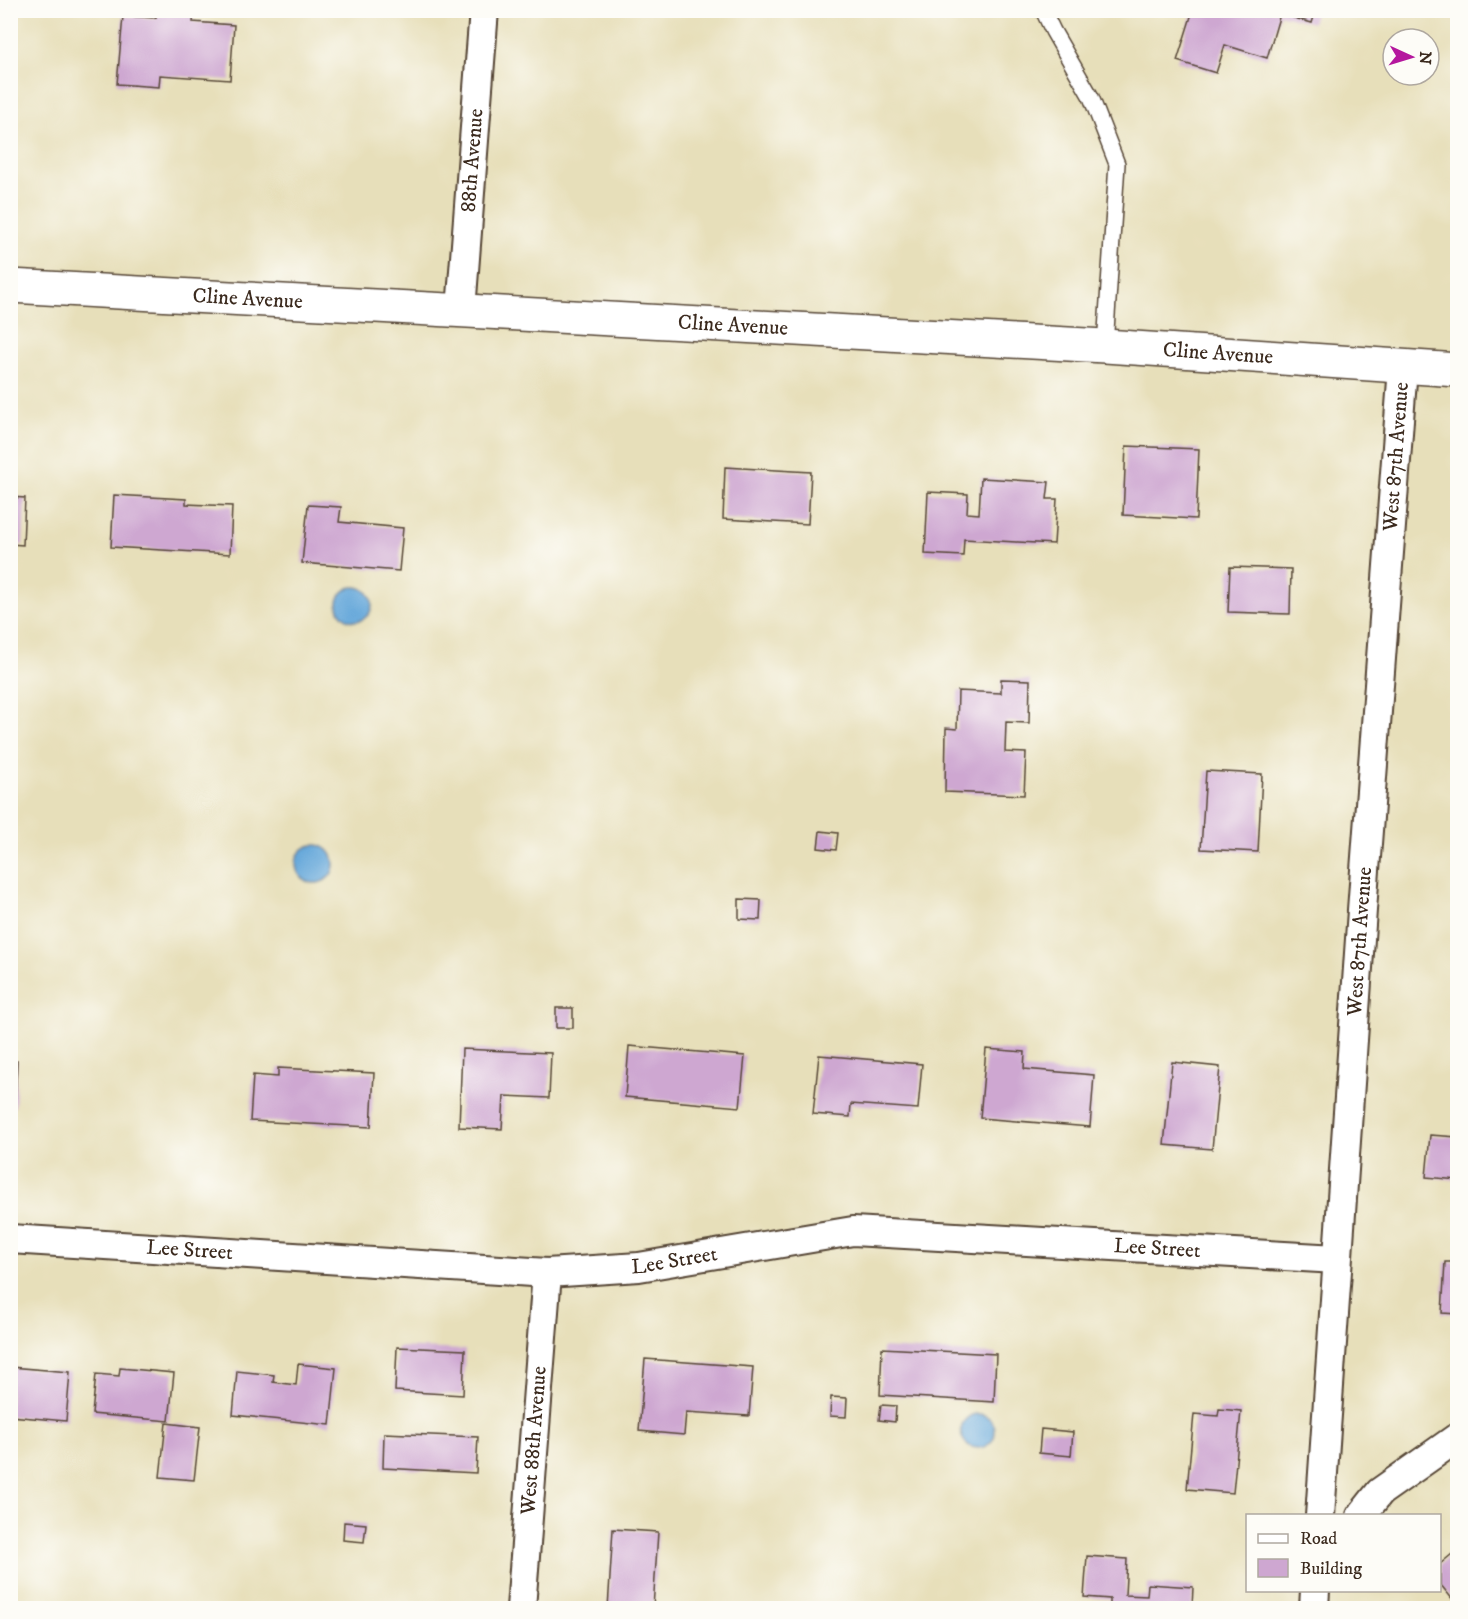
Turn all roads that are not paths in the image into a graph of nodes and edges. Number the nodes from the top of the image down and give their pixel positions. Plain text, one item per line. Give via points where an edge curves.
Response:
1 (484, 10) edge
2 (1043, 10) edge
3 (10, 286) edge
4 (461, 310) junction
5 (1105, 346) junction
6 (1403, 367) junction
7 (1458, 370) edge
8 (10, 1239) edge
9 (1337, 1259) junction
10 (547, 1274) junction
11 (1458, 1437) edge
12 (1320, 1514) edge
13 (1362, 1514) edge
14 (1315, 1592) edge
15 (521, 1608) edge
16 (1314, 1608) edge

1 - 4 street, 88th Avenue
2 - 5 lane via 1090,97 1117,164
3 - 4 street, Cline Avenue
4 - 5 street, Cline Avenue
5 - 6 street, Cline Avenue
6 - 7 street, Cline Avenue
6 - 9 street, West 87th Avenue
8 - 10 street, Lee Street
9 - 10 street, Lee Street via 853,1231 639,1268
9 - 12 street, West 87th Avenue
10 - 15 street, West 88th Avenue
11 - 13 street via 1380,1492
14 - 16 street

